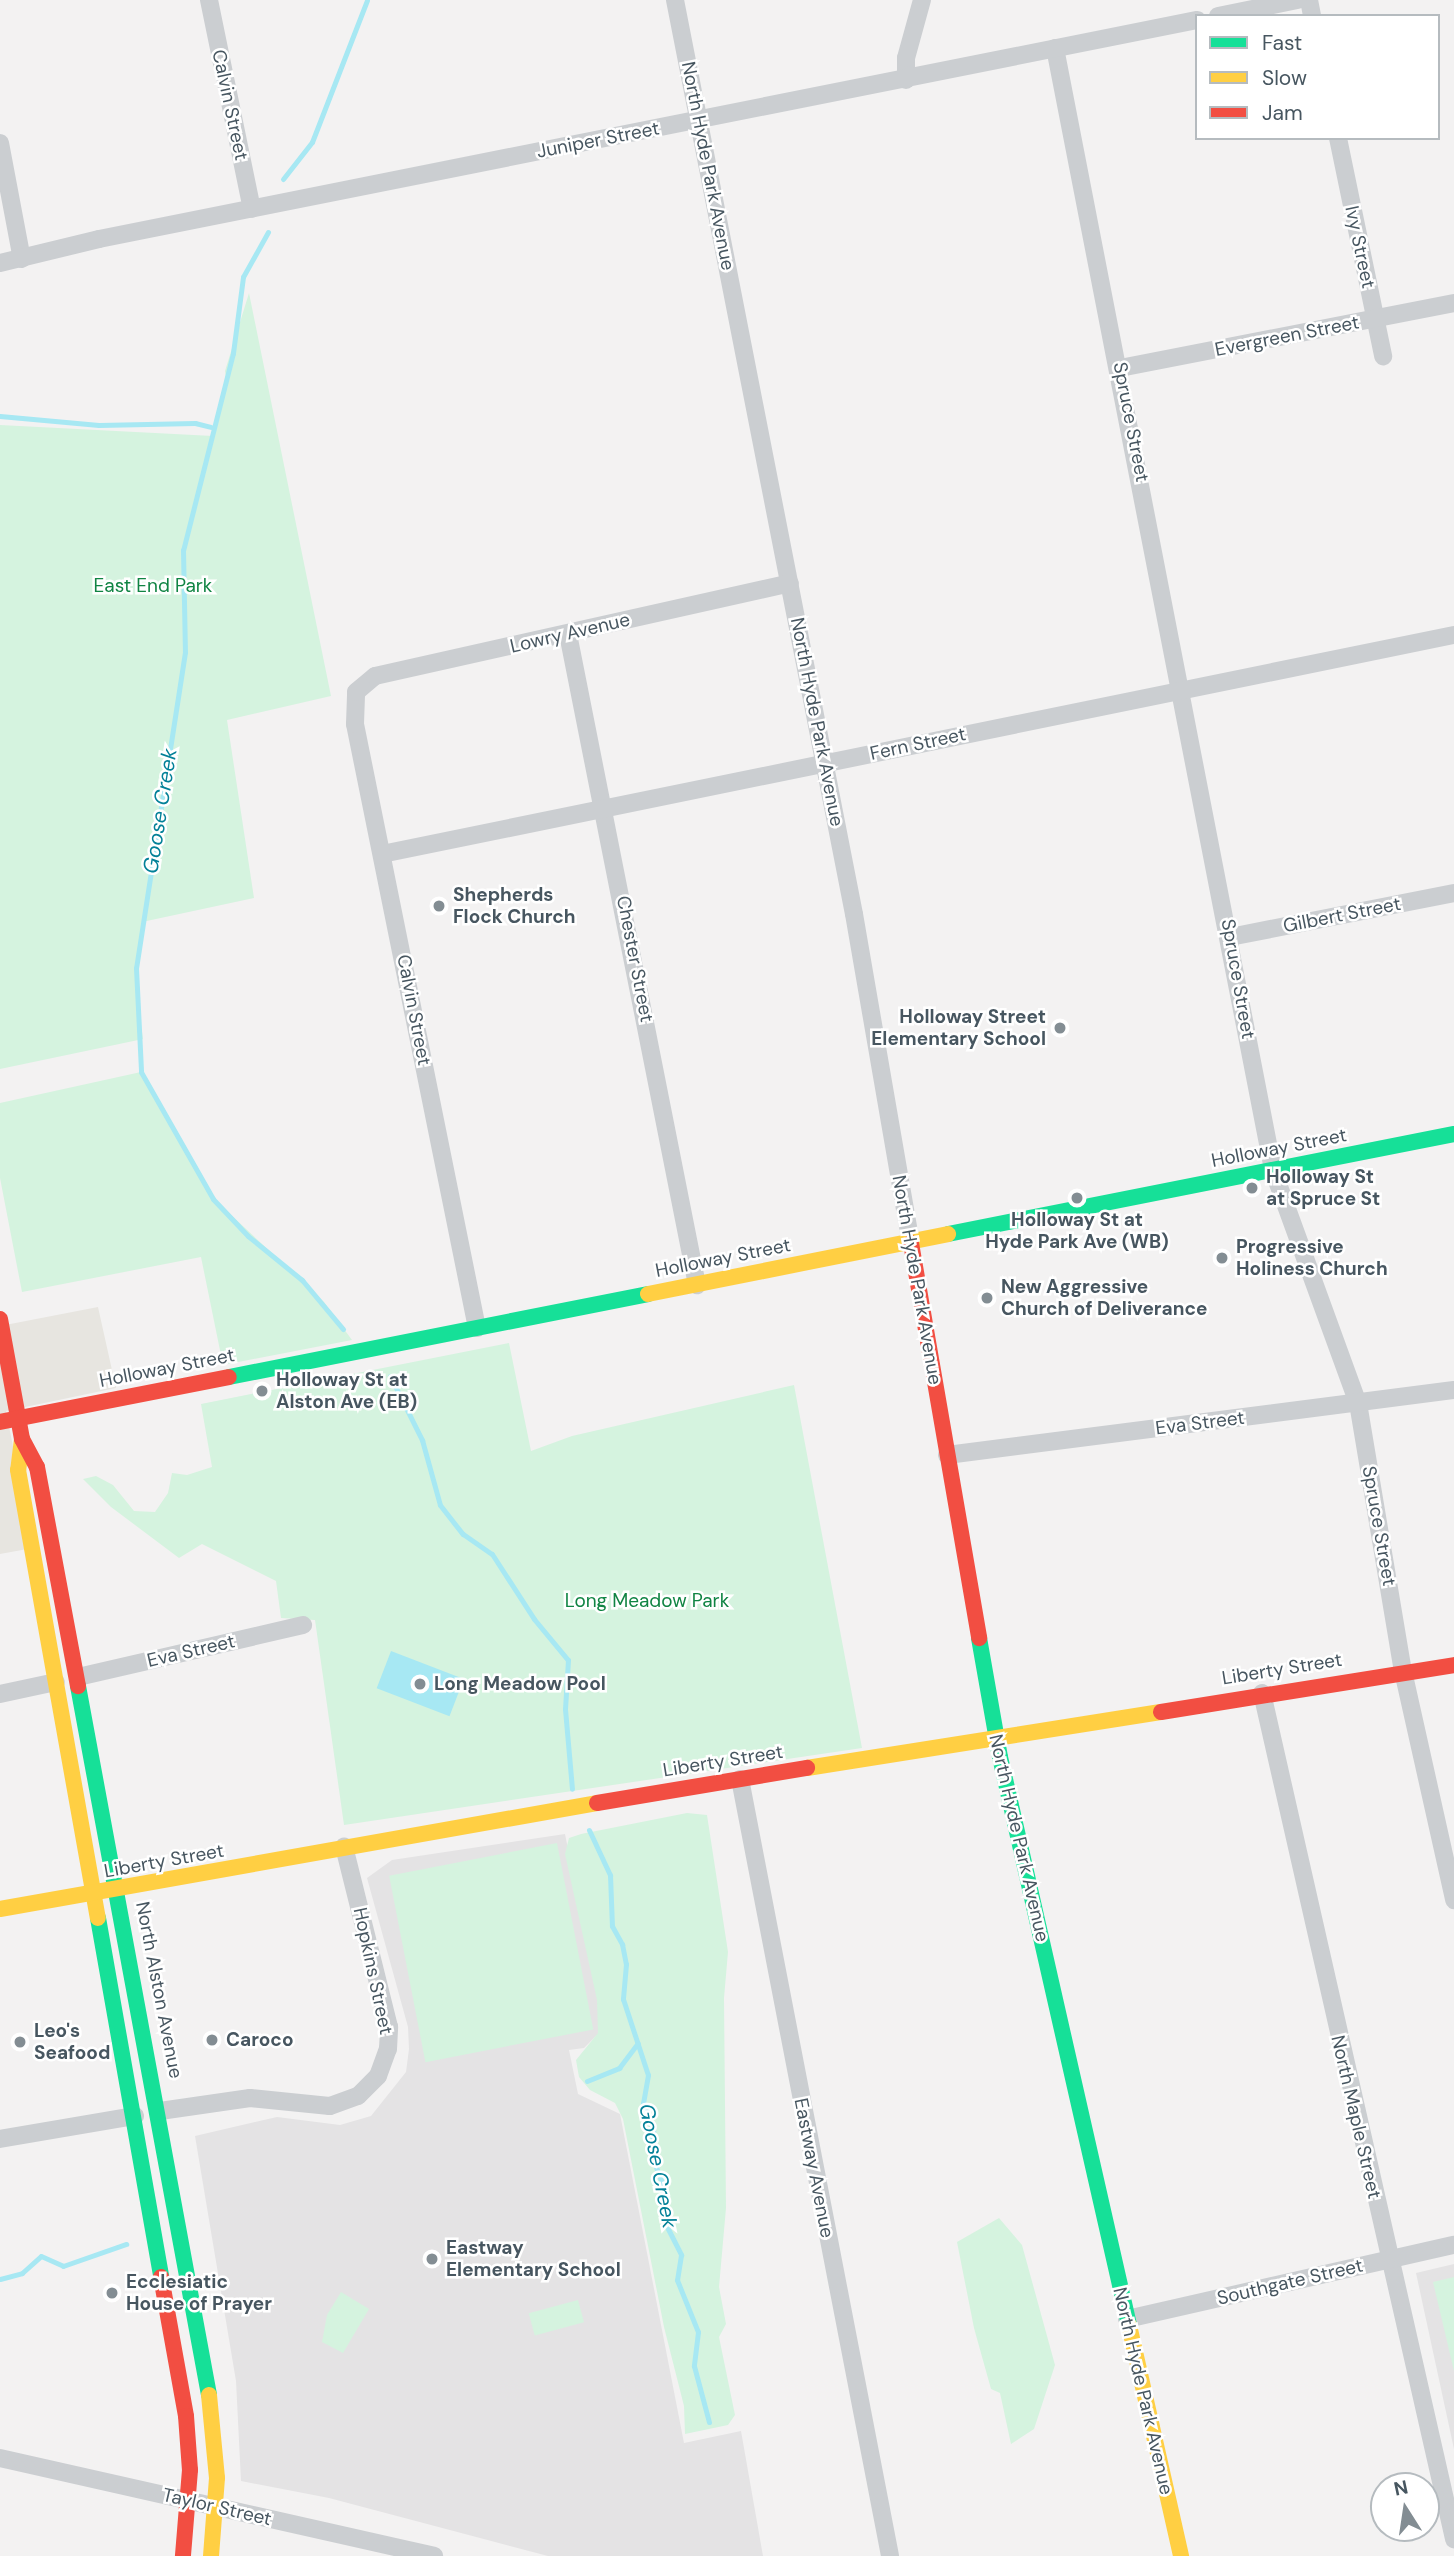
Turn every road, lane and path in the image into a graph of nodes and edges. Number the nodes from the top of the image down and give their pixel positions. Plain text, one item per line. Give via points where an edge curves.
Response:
1 (209, 0) edge
2 (675, 0) edge
3 (922, 0) edge
4 (1297, 0) edge
5 (1228, 14) edge
6 (1195, 20) edge
7 (1055, 48) junction
8 (906, 80) junction
9 (700, 120) junction
10 (1338, 140) edge
11 (0, 143) edge
12 (252, 209) junction
13 (22, 259) junction
14 (0, 263) edge
15 (1454, 303) edge
16 (1375, 319) junction
17 (1383, 356) dead end
18 (1120, 369) junction
19 (790, 583) junction
20 (568, 634) junction
21 (1454, 635) edge
22 (1183, 690) junction
23 (356, 692) joint
24 (825, 763) junction
25 (604, 808) junction
26 (382, 854) junction
27 (1454, 893) edge
28 (1230, 937) junction
29 (1454, 1134) edge
30 (1273, 1170) junction
31 (911, 1243) junction
32 (697, 1284) junction
33 (0, 1319) edge
34 (477, 1328) junction
35 (1454, 1390) edge
36 (1358, 1403) junction
37 (19, 1419) junction
38 (0, 1422) edge
39 (22, 1439) junction
40 (947, 1455) junction
41 (303, 1625) dead end
42 (1454, 1665) edge
43 (1403, 1671) junction
44 (78, 1677) junction
45 (56, 1682) junction
46 (1262, 1693) junction
47 (0, 1694) edge
48 (996, 1738) junction
49 (740, 1779) junction
50 (344, 1847) junction
51 (119, 1891) junction
52 (94, 1895) junction
53 (1454, 1900) edge
54 (0, 1909) edge
55 (160, 2111) junction
56 (135, 2116) junction
57 (0, 2139) edge
58 (1454, 2245) edge
59 (1390, 2259) junction
60 (1127, 2319) junction
61 (0, 2458) edge
62 (189, 2501) junction
63 (216, 2507) junction
64 (1454, 2539) edge
65 (183, 2556) edge
66 (211, 2556) edge
67 (434, 2556) edge
68 (890, 2556) edge
69 (1181, 2556) edge

1 - 12 street, Calvin Street
2 - 9 street, North Hyde Park Avenue
3 - 8 street via 906,58
4 - 5 street
6 - 7 street, Juniper Street
7 - 8 street, Juniper Street
7 - 18 street, Spruce Street
8 - 9 street, Juniper Street
9 - 12 street, Juniper Street
9 - 19 street, North Hyde Park Avenue
10 - 16 street, Ivy Street
11 - 13 street
12 - 13 street, Juniper Street
13 - 14 street, Juniper Street
15 - 16 street, Evergreen Street
16 - 17 street, Ivy Street
16 - 18 street, Evergreen Street
18 - 22 street, Spruce Street
19 - 20 street, Lowry Avenue
19 - 24 street, North Hyde Park Avenue
20 - 23 street, Lowry Avenue via 375,676
20 - 25 street, Chester Street
21 - 22 street, Fern Street
22 - 24 street, Fern Street
22 - 28 street, Spruce Street
23 - 26 street, Calvin Street via 355,724
24 - 25 street, Fern Street
24 - 31 street, North Hyde Park Avenue
25 - 26 street, Fern Street
25 - 32 street, Chester Street
26 - 34 street, Calvin Street
27 - 28 street, Gilbert Street
28 - 30 street, Spruce Street
29 - 30 main road, Holloway Street
30 - 31 main road, Holloway Street
30 - 36 street, Spruce Street
31 - 32 main road, Holloway Street
31 - 40 main road, North Hyde Park Avenue
32 - 34 main road, Holloway Street
33 - 37 main road, North Alston Avenue
34 - 37 main road, Holloway Street
35 - 36 street, Eva Street
36 - 40 street, Eva Street
36 - 43 street, Spruce Street
37 - 38 main road, Holloway Street
37 - 39 main road, North Alston Avenue
39 - 44 main road, North Alston Avenue via 37,1467
39 - 45 main road, North Alston Avenue via 18,1470
40 - 48 main road, North Hyde Park Avenue
41 - 44 street, Eva Street
42 - 43 main road, Liberty Street
43 - 46 main road, Liberty Street
43 - 53 street, Spruce Street
44 - 51 main road, North Alston Avenue
45 - 47 street
45 - 52 main road, North Alston Avenue
46 - 48 main road, Liberty Street
46 - 59 street, North Maple Street
48 - 49 main road, Liberty Street
48 - 60 main road, North Hyde Park Avenue
49 - 50 main road, Liberty Street
49 - 68 street, Eastway Avenue
50 - 51 main road, Liberty Street
50 - 55 street, Hopkins Street via 389,2027 388,2049 378,2076 358,2096 330,2106 250,2098
51 - 52 main road, Liberty Street
51 - 55 main road, North Alston Avenue
52 - 54 main road, Liberty Street
52 - 56 main road, North Alston Avenue
55 - 63 main road, North Alston Avenue via 208,2383
56 - 57 street
56 - 62 main road, North Alston Avenue via 186,2416
58 - 59 street, Southgate Street
59 - 60 street, Southgate Street
59 - 64 street, North Maple Street
60 - 69 main road, North Hyde Park Avenue
61 - 62 street, Taylor Street
62 - 63 street, Taylor Street
62 - 65 main road, North Alston Avenue
63 - 66 main road, North Alston Avenue
63 - 67 street, Taylor Street

